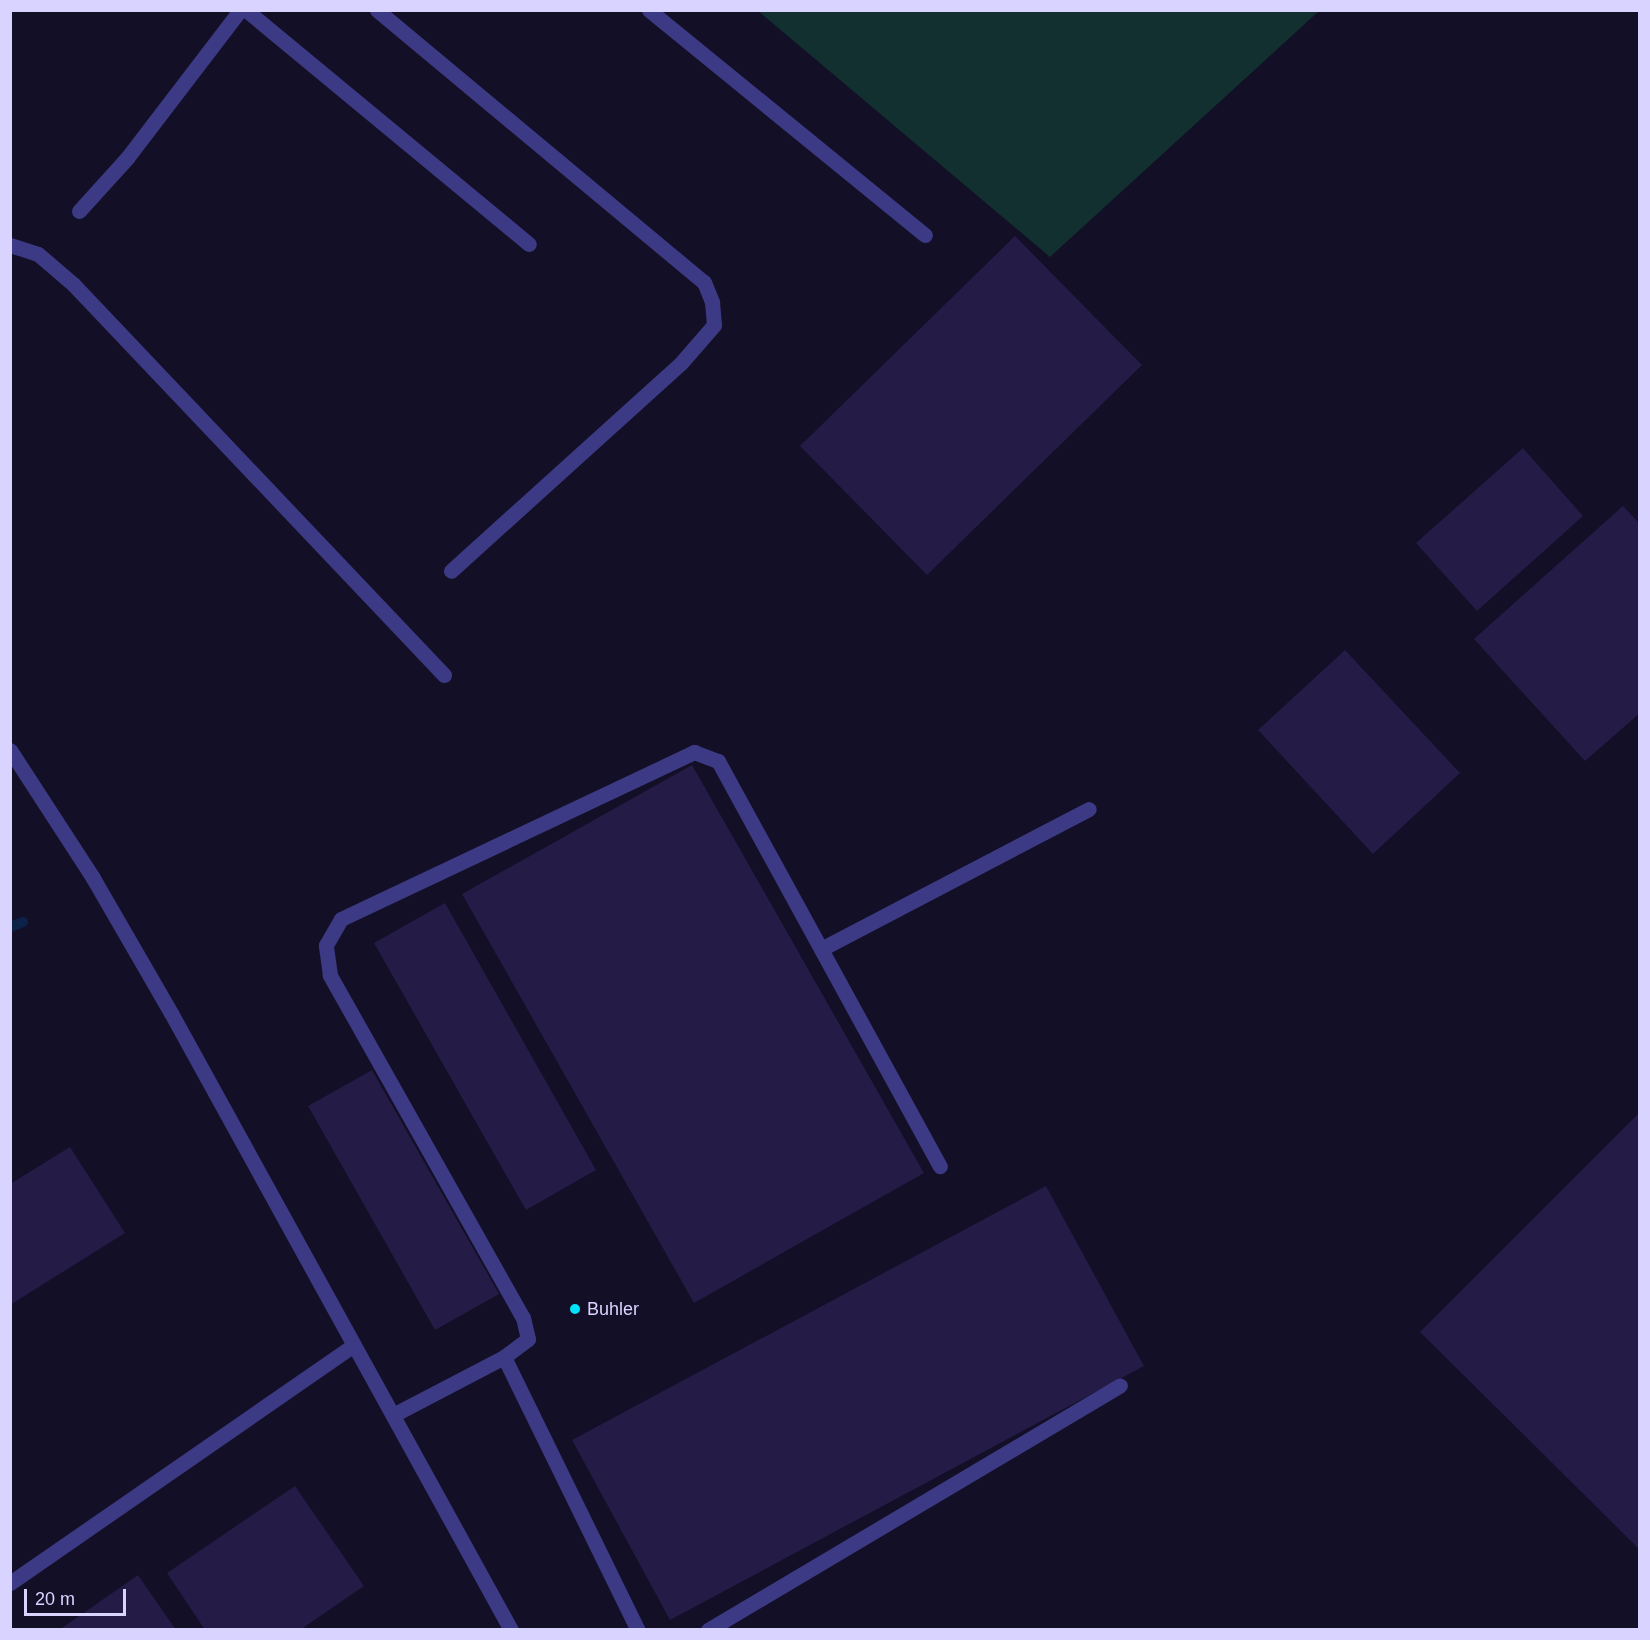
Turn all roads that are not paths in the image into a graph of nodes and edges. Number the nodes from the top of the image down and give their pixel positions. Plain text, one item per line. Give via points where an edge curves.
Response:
1 (240, 10) edge
2 (246, 10) edge
3 (377, 10) edge
4 (649, 10) edge
5 (79, 211) dead end
6 (925, 235) dead end
7 (530, 244) dead end
8 (10, 245) edge
9 (451, 571) dead end
10 (444, 675) dead end
11 (10, 750) edge
12 (1089, 810) dead end
13 (821, 949) junction
14 (940, 1166) dead end
15 (354, 1345) junction
16 (504, 1357) junction
17 (1120, 1385) dead end
18 (393, 1415) junction
19 (10, 1583) edge
20 (511, 1629) edge
21 (639, 1629) edge
22 (708, 1629) edge

1 - 5 street via 127,158
2 - 7 street
3 - 9 street via 704,282 712,302 714,326 681,363
4 - 6 street
8 - 10 street via 38,254 73,284
11 - 15 street via 93,878 171,1012
12 - 13 street
13 - 14 street
13 - 16 street via 718,761 694,752 341,919 326,945 330,975 523,1318 528,1339
15 - 18 street
15 - 19 street
16 - 18 street
16 - 21 street
17 - 22 street
18 - 20 street

